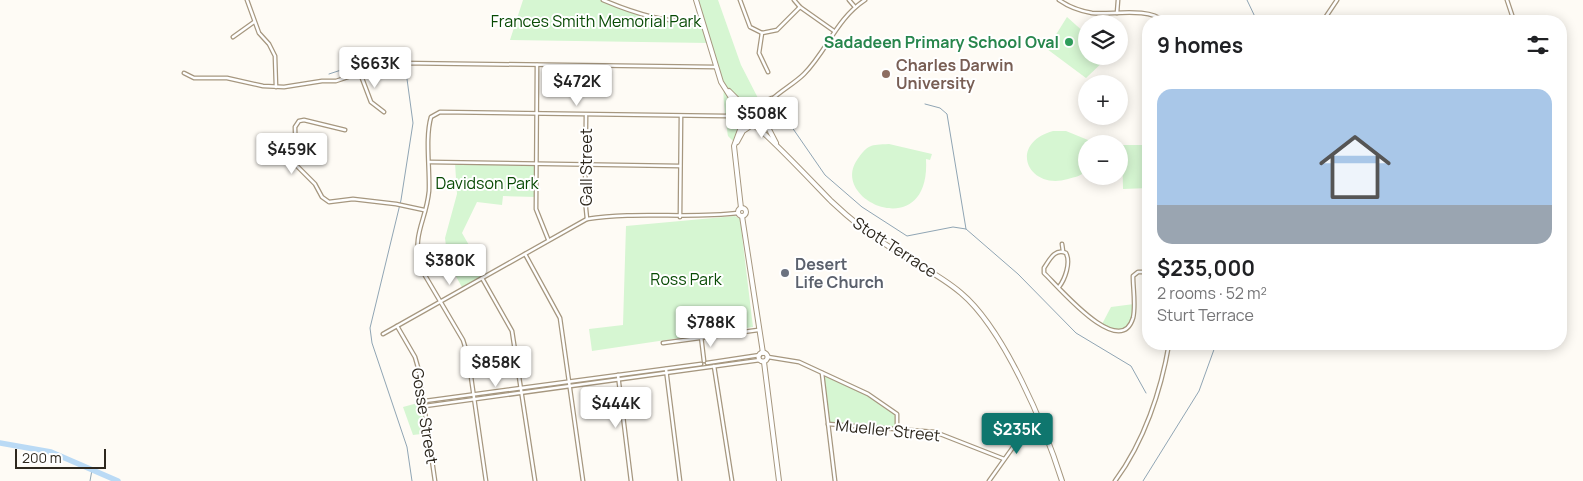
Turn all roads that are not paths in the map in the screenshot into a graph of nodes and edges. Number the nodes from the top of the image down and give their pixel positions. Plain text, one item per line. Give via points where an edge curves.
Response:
1 (247, 0) edge
2 (603, 0) edge
3 (696, 0) edge
4 (740, 0) edge
5 (794, 0) edge
6 (849, 0) edge
7 (865, 0) edge
8 (1059, 0) edge
9 (1118, 0) edge
10 (1337, 0) edge
11 (1507, 0) edge
12 (800, 7) junction
13 (854, 7) junction
14 (1117, 13) junction
15 (1152, 15) edge
16 (1327, 15) edge
17 (1512, 15) edge
18 (254, 22) junction
19 (702, 22) junction
20 (834, 30) junction
21 (762, 33) junction
22 (233, 37) dead end
23 (537, 65) junction
24 (716, 67) junction
25 (768, 72) dead end
26 (360, 73) junction
27 (184, 74) dead end
28 (719, 77) junction
29 (276, 86) junction
30 (780, 93) junction
31 (752, 107) junction
32 (384, 112) dead end
33 (536, 114) junction
34 (730, 114) dead end
35 (762, 115) junction
36 (586, 116) junction
37 (681, 116) junction
38 (744, 118) junction
39 (753, 125) junction
40 (345, 130) dead end
41 (783, 153) junction
42 (735, 154) junction
43 (430, 162) junction
44 (536, 164) junction
45 (586, 164) junction
46 (680, 166) junction
47 (741, 208) junction
48 (424, 210) junction
49 (738, 213) junction
50 (742, 216) junction
51 (680, 217) junction
52 (588, 219) junction
53 (548, 240) junction
54 (1062, 244) dead end
55 (1063, 251) junction
56 (525, 254) junction
57 (1142, 272) edge
58 (482, 278) junction
59 (1059, 287) junction
60 (440, 301) junction
61 (397, 326) junction
62 (758, 330) junction
63 (383, 334) dead end
64 (701, 336) junction
65 (663, 343) dead end
66 (1168, 350) edge
67 (761, 354) junction
68 (768, 357) junction
69 (762, 361) junction
70 (704, 364) junction
71 (714, 366) junction
72 (666, 368) junction
73 (666, 373) junction
74 (822, 373) junction
75 (618, 375) junction
76 (618, 379) junction
77 (569, 381) junction
78 (570, 386) junction
79 (521, 388) junction
80 (522, 393) junction
81 (473, 395) junction
82 (474, 399) junction
83 (425, 401) junction
84 (425, 406) junction
85 (828, 424) junction
86 (1041, 424) junction
87 (897, 429) junction
88 (1004, 459) junction
89 (435, 481) edge
90 (486, 481) edge
91 (535, 481) edge
92 (583, 481) edge
93 (632, 481) edge
94 (680, 481) edge
95 (732, 481) edge
96 (779, 481) edge
97 (836, 481) edge
98 (989, 481) edge
99 (1062, 481) edge
100 (1114, 481) edge

1 - 18 street
2 - 19 street via 652,18
3 - 19 main road
4 - 21 street via 750,27
5 - 12 street
6 - 13 street
7 - 13 street
8 - 14 street via 1091,13
9 - 14 street
10 - 16 street
11 - 17 street
12 - 20 street
12 - 21 street via 777,30
13 - 20 street
14 - 15 street
18 - 22 street
18 - 29 street via 275,56
19 - 24 main road
20 - 30 street via 812,65
21 - 25 street via 759,58
23 - 24 street
23 - 26 street via 401,63
23 - 33 street
24 - 28 main road
26 - 29 street via 336,82
26 - 32 street via 371,102
27 - 29 street via 194,78 227,78
28 - 31 main road via 736,99
28 - 38 main road
30 - 31 street
30 - 35 street via 766,106
31 - 35 main road via 759,109
31 - 38 main road via 745,111
33 - 36 street
33 - 43 street via 440,112 433,115 430,120
33 - 44 street
34 - 37 street
35 - 39 main road via 760,122
35 - 41 main road, Stott Terrace
36 - 37 street
36 - 45 street, Gall Street
37 - 46 street
38 - 39 main road
38 - 42 main road via 735,139
39 - 41 main road, Stott Terrace via 760,127
39 - 42 main road via 741,133
40 - 48 street via 299,121 296,127 294,149 297,168 315,184 322,197 329,202 353,199
41 - 86 main road, Stott Terrace via 862,228 950,284 972,302 1003,346
42 - 47 main road
43 - 44 street
43 - 48 street via 429,193
44 - 45 street
44 - 53 street via 536,209
45 - 46 street
45 - 52 street, Gall Street
46 - 51 street
47 - 49 main road
47 - 50 main road via 746,212
48 - 60 street via 417,236 418,256 420,267
49 - 50 main road
49 - 51 street
50 - 62 main road
51 - 52 street via 608,216
52 - 53 street
53 - 56 street
54 - 55 street
55 - 59 street via 1068,257 1064,280
55 - 59 street via 1056,252 1044,268 1044,273
56 - 58 street
56 - 77 street via 557,310
57 - 59 street via 1133,276 1132,320 1127,327 1117,331 1092,321
58 - 60 street
58 - 79 street via 512,331
60 - 61 street
60 - 81 street via 463,340
61 - 63 street
61 - 83 street, Gosse Street via 415,357
62 - 64 street
62 - 67 main road
64 - 65 street
64 - 70 street
66 - 100 street via 1147,421
67 - 68 main road
67 - 69 main road
67 - 70 street
68 - 69 main road
68 - 74 street via 799,362
69 - 71 street
69 - 96 main road
70 - 71 street
70 - 72 street
70 - 73 street
71 - 95 street
72 - 73 street
72 - 75 street
73 - 76 street
73 - 94 street
74 - 85 street
74 - 87 street via 868,394 891,409 897,414
75 - 76 street
75 - 77 street
76 - 78 street
76 - 93 street
77 - 78 street
77 - 79 street
78 - 80 street
78 - 92 street
79 - 80 street
79 - 81 street
80 - 82 street
80 - 91 street
81 - 82 street
81 - 83 street
82 - 84 street
82 - 90 street
83 - 84 street, Gosse Street
84 - 89 street, Gosse Street
85 - 87 street, Mueller Street
85 - 97 street
86 - 88 street via 1021,436
86 - 99 main road, Stott Terrace
87 - 88 street, Mueller Street via 935,432
88 - 98 street

